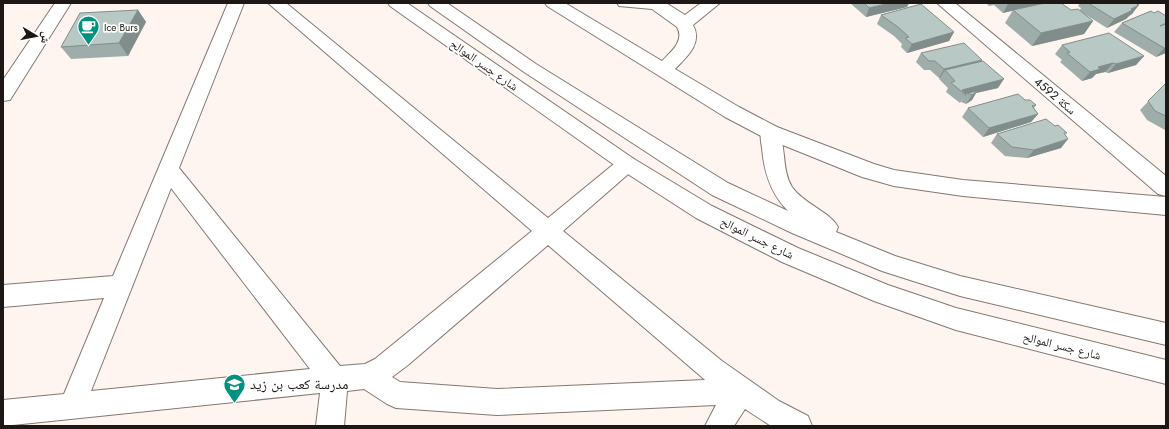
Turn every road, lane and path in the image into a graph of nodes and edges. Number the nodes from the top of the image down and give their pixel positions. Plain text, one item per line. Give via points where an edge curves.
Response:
1 (63, 3) edge
2 (236, 3) edge
3 (276, 3) edge
4 (396, 3) edge
5 (436, 3) edge
6 (553, 3) edge
7 (625, 3) edge
8 (712, 3) edge
9 (945, 3) edge
10 (655, 4) edge
11 (684, 24) junction
12 (663, 70) junction
13 (3, 94) edge
14 (770, 132) junction
15 (627, 164) junction
16 (168, 169) junction
17 (1166, 188) edge
18 (1166, 206) edge
19 (548, 231) junction
20 (890, 264) junction
21 (121, 286) junction
22 (3, 296) edge
23 (1166, 334) edge
24 (1166, 372) edge
25 (367, 376) junction
26 (335, 380) junction
27 (740, 390) junction
28 (72, 406) junction
29 (3, 413) edge
30 (330, 426) edge
31 (719, 426) edge
32 (798, 426) edge

1 - 13 street
2 - 16 street
3 - 19 street
4 - 15 street, شارع جسر الموالح
5 - 20 street, شارع جسر الموالح via 530,68 720,189 800,227
6 - 12 street
7 - 10 street
8 - 11 street
9 - 17 street, سكة 4592
10 - 11 street
11 - 12 street via 689,38 686,45
12 - 14 street
14 - 18 street via 863,169 894,178 963,188
14 - 20 street via 777,180 786,196 805,214
15 - 19 street
15 - 24 street, شارع جسر الموالح via 717,218 790,255 883,294 956,319
16 - 21 street
16 - 26 street
19 - 25 street via 399,357
19 - 27 street
20 - 23 street, شارع جسر الموالح via 960,286
21 - 22 street
21 - 28 street
25 - 26 street
25 - 27 street via 396,395 497,402
26 - 28 street
26 - 30 street
27 - 31 street
27 - 32 street
28 - 29 street

